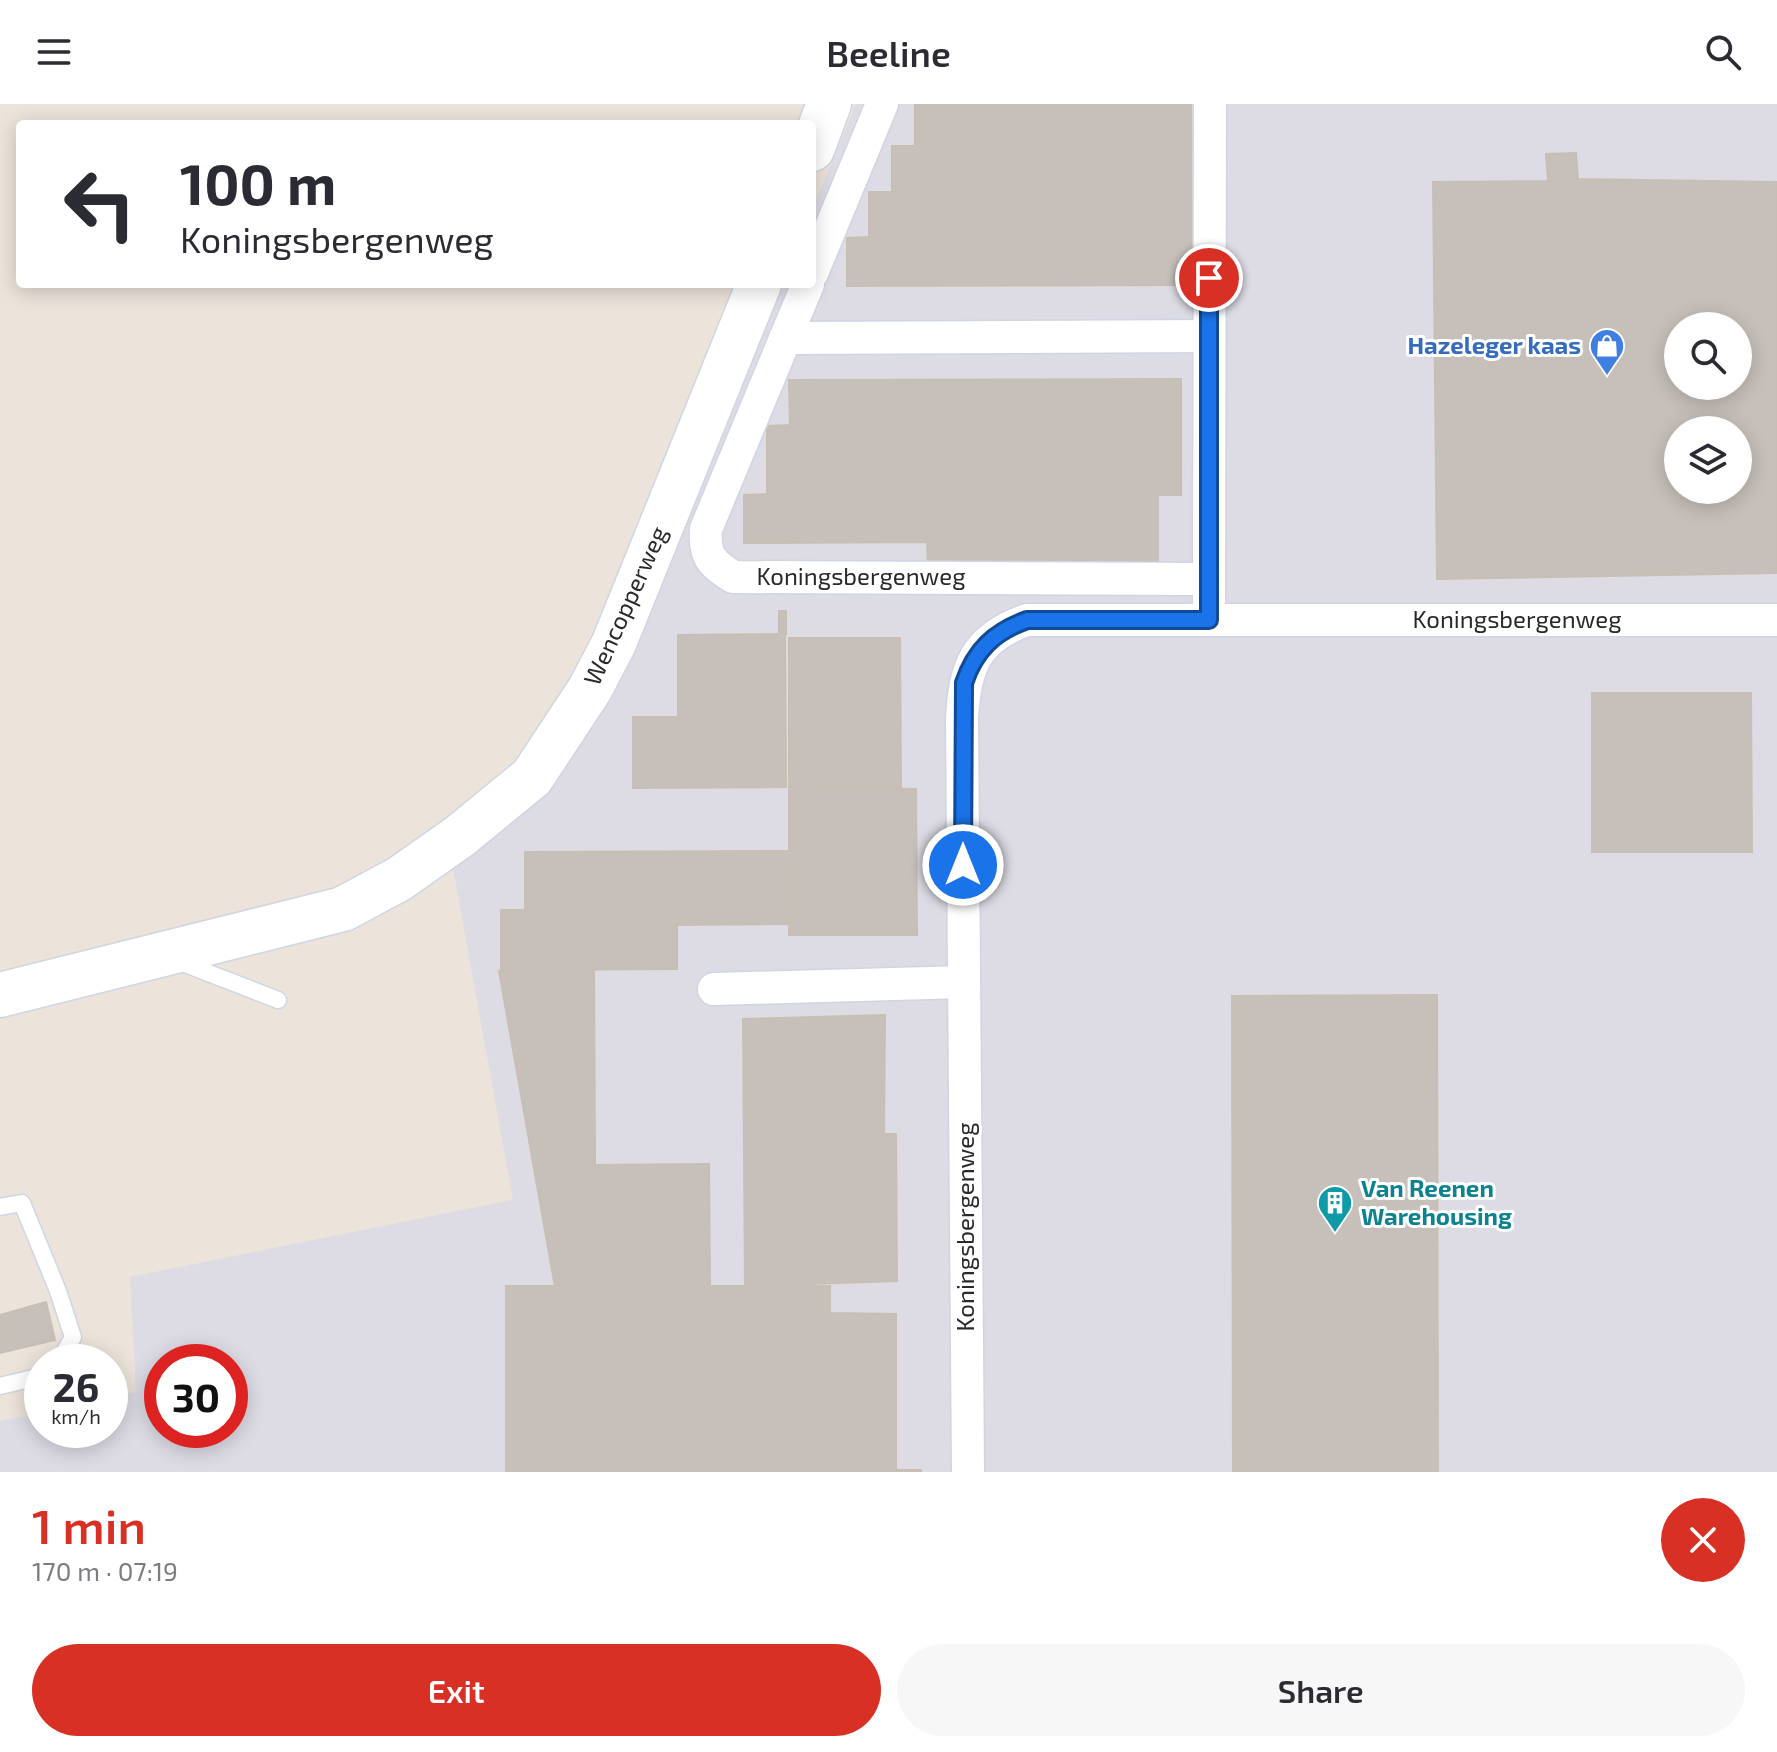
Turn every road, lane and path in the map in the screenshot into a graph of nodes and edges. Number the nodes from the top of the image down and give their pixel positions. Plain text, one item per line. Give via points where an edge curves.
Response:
1 (829, 104) edge
2 (882, 104) edge
3 (1210, 104) edge
4 (816, 138) edge
5 (816, 263) edge
6 (757, 288) edge
7 (806, 288) edge
8 (1209, 336) junction
9 (785, 338) junction
10 (1208, 579) junction
11 (1209, 620) junction
12 (1777, 620) edge
13 (159, 954) junction
14 (964, 982) junction
15 (714, 989) dead end
16 (0, 995) edge
17 (278, 1000) dead end
18 (0, 1207) edge
19 (69, 1344) edge
20 (24, 1380) edge
21 (0, 1386) edge
22 (968, 1472) edge

1 - 4 street
2 - 5 street
3 - 8 street
6 - 13 street, Wencopperweg via 614,643 532,777 399,879 343,909
7 - 9 street, Koningsbergenweg
8 - 9 street
8 - 10 street
9 - 10 street, Koningsbergenweg via 706,529 705,546 714,565 733,577
10 - 11 street
11 - 12 street, Koningsbergenweg
11 - 14 street, Koningsbergenweg via 1027,620 986,642 971,664 962,718
13 - 16 street, Wencopperweg
13 - 17 lane
14 - 15 street
14 - 22 street, Koningsbergenweg
18 - 19 lane via 22,1203 58,1291 73,1337
20 - 21 lane

